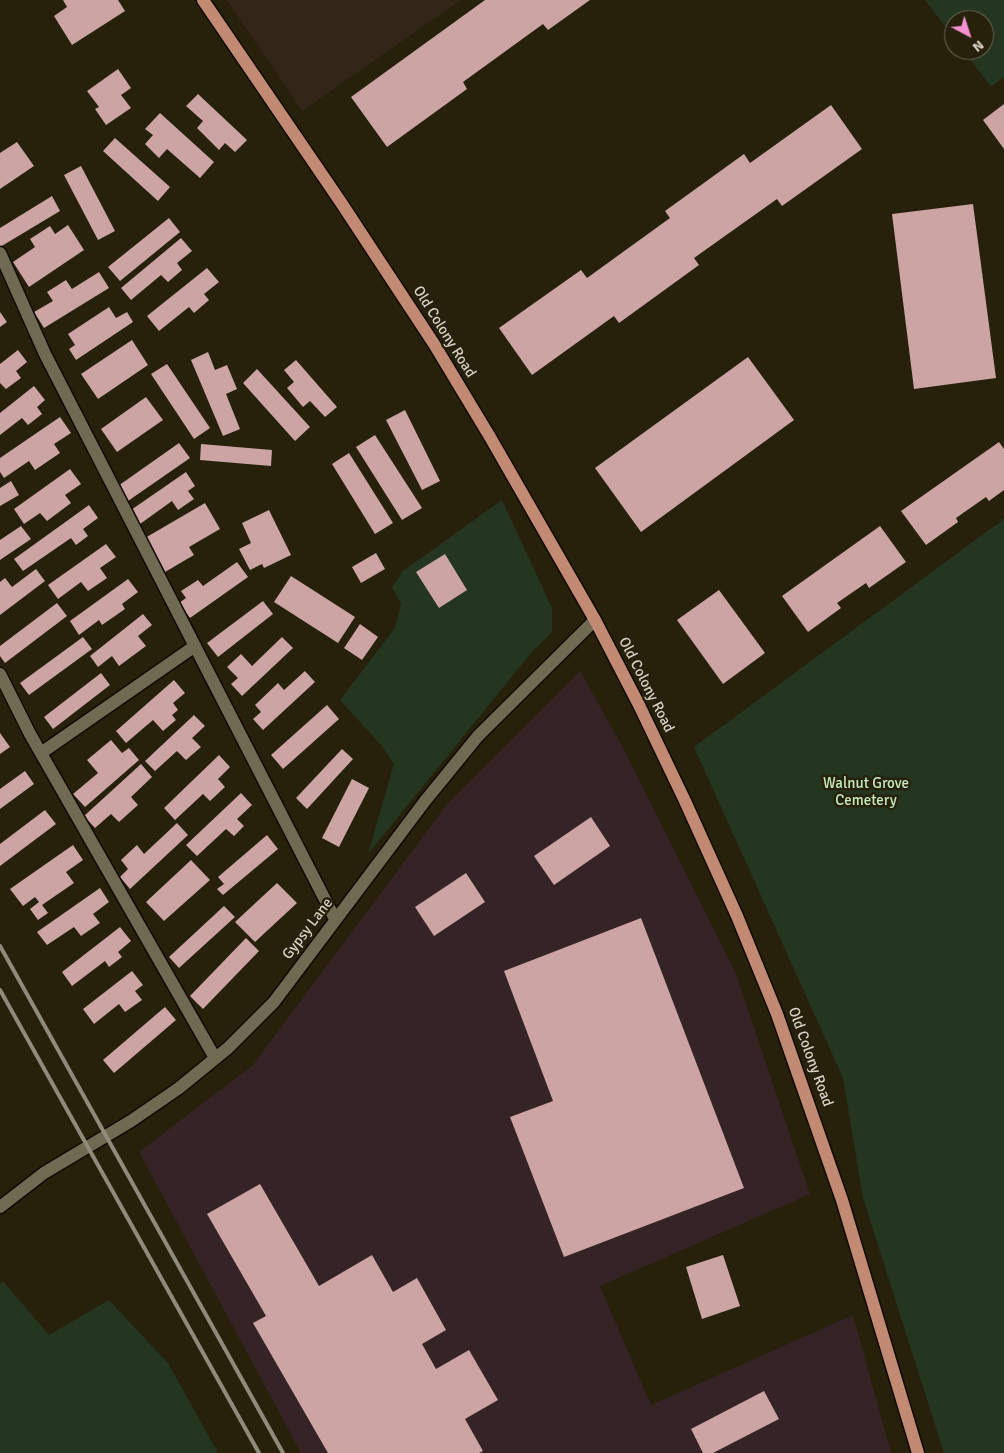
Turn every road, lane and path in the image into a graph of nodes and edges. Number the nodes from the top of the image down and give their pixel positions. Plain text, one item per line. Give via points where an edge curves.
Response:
1 (203, 0) edge
2 (0, 253) edge
3 (5, 277) edge
4 (595, 620) junction
5 (195, 646) junction
6 (0, 674) edge
7 (41, 753) junction
8 (335, 920) junction
9 (216, 1058) junction
10 (0, 1207) edge
11 (918, 1453) edge

1 - 4 main road, Old Colony Road via 434,344
2 - 3 street
3 - 5 street
4 - 8 street, Gypsy Lane via 478,736
4 - 11 main road, Old Colony Road via 685,802 777,1014 842,1200
5 - 7 street
5 - 8 street
6 - 7 street
7 - 9 street
8 - 9 street, Gypsy Lane via 274,1002
9 - 10 street, Gypsy Lane via 179,1088 44,1173

